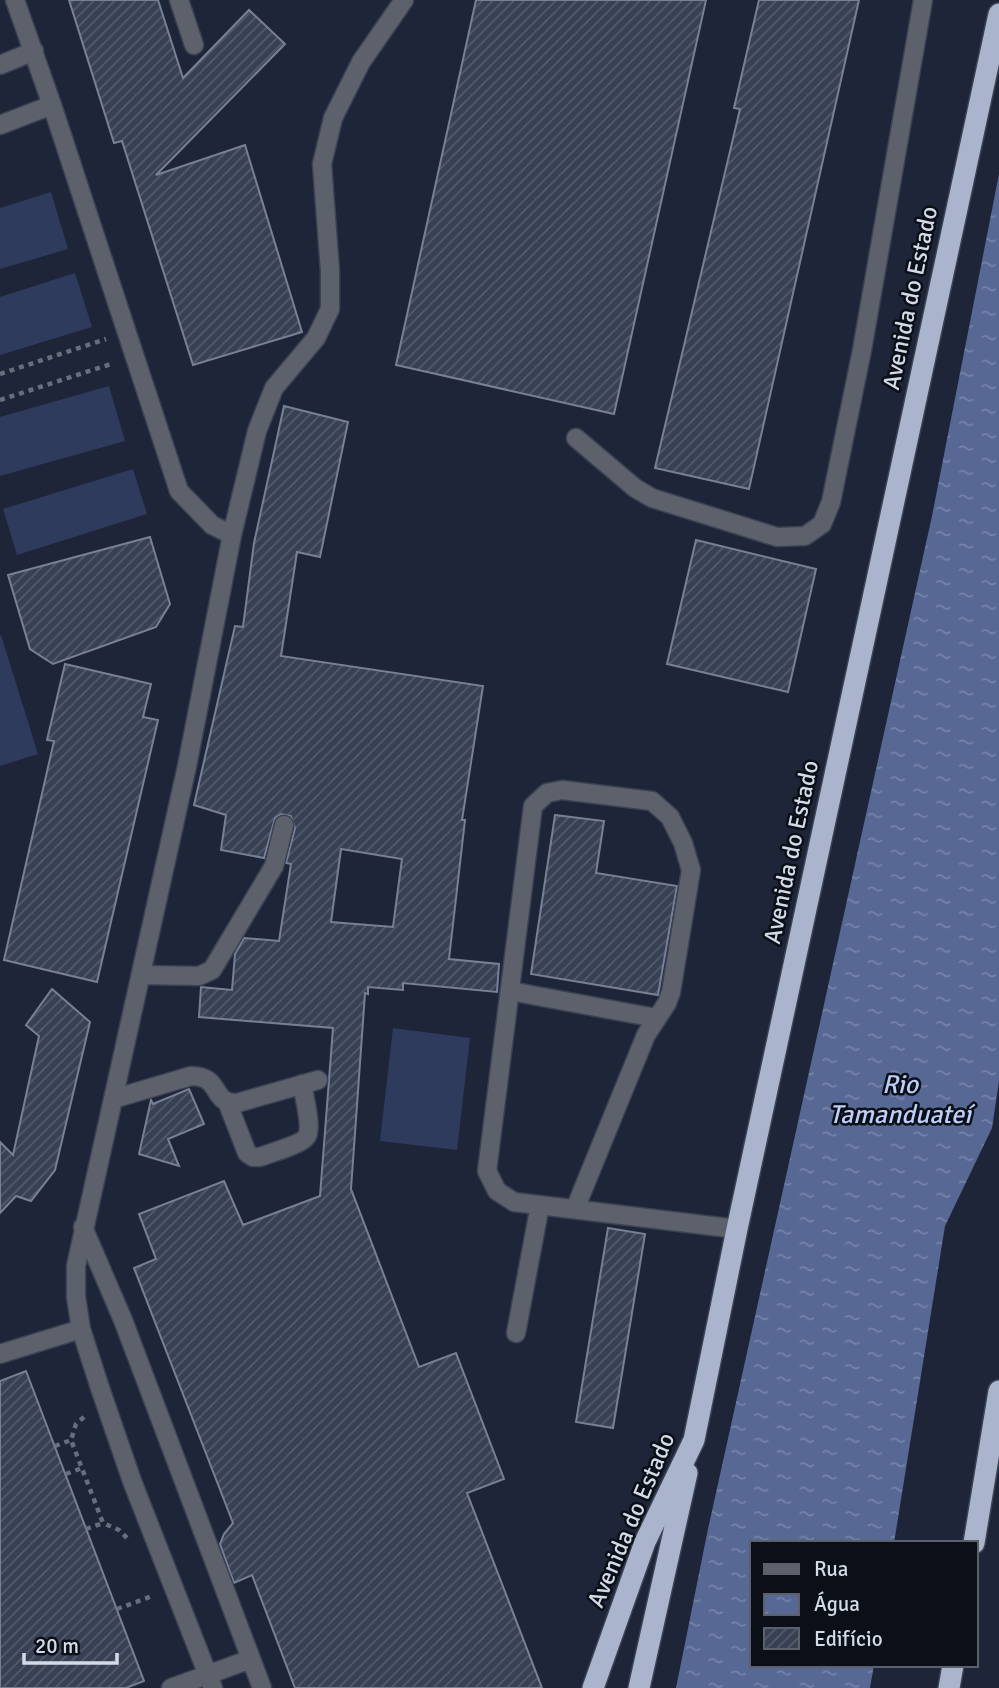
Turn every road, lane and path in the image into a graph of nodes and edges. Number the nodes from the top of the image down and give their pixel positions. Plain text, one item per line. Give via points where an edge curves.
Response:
1 (15, 0) edge
2 (179, 0) edge
3 (404, 0) edge
4 (923, 0) edge
5 (999, 14) edge
6 (194, 45) dead end
7 (34, 51) junction
8 (0, 65) edge
9 (52, 105) junction
10 (0, 125) edge
11 (127, 332) junction
12 (134, 356) junction
13 (0, 374) edge
14 (0, 400) edge
15 (576, 438) dead end
16 (232, 535) junction
17 (284, 825) dead end
18 (141, 975) junction
19 (510, 991) junction
20 (656, 1018) junction
21 (113, 1099) junction
22 (228, 1104) junction
23 (540, 1205) junction
24 (575, 1209) junction
25 (83, 1227) junction
26 (737, 1229) junction
27 (81, 1329) junction
28 (516, 1333) dead end
29 (0, 1354) edge
30 (999, 1391) edge
31 (105, 1403) junction
32 (71, 1440) junction
33 (694, 1440) junction
34 (55, 1446) dead end
35 (82, 1468) junction
36 (66, 1474) dead end
37 (103, 1523) junction
38 (86, 1529) dead end
39 (974, 1541) edge
40 (131, 1543) dead end
41 (148, 1584) dead end
42 (152, 1596) dead end
43 (131, 1604) dead end
44 (117, 1609) dead end
45 (251, 1659) junction
46 (953, 1667) edge
47 (210, 1681) edge
48 (171, 1688) edge
49 (262, 1688) edge
50 (593, 1688) edge
51 (639, 1688) edge
52 (949, 1688) edge

1 - 7 lane
2 - 6 lane
3 - 16 lane via 361,62 333,118 322,164 330,309 316,338 274,388 257,431
4 - 15 lane via 862,350 831,502 822,524 805,536 777,537 652,498
5 - 26 highway, Avenida do Estado
7 - 8 lane
7 - 9 lane
9 - 10 lane
9 - 11 lane
11 - 12 lane
11 - 13 path
12 - 14 path
12 - 16 lane via 179,491 212,525
16 - 18 lane
17 - 18 lane via 274,866 212,970 199,976
18 - 21 lane
19 - 20 lane
19 - 20 lane via 534,806 547,793 562,790 652,801 670,817 691,870 671,992
19 - 23 lane via 487,1171 497,1191 514,1202
20 - 24 lane
21 - 22 lane via 202,1076 211,1080
21 - 25 lane
22 - 22 lane via 247,1153 253,1157 307,1136 310,1082
23 - 24 lane
23 - 28 lane
24 - 26 lane
25 - 27 lane via 76,1266
25 - 45 lane via 123,1320
26 - 33 highway, Avenida do Estado
27 - 29 lane
27 - 31 lane
30 - 39 highway
31 - 32 path via 76,1424
31 - 47 lane
32 - 34 path
32 - 35 path
33 - 50 highway, Avenida do Estado via 645,1542
33 - 51 highway
35 - 36 path
35 - 37 path
37 - 38 path
37 - 40 path via 119,1530
41 - 42 path
43 - 44 path
45 - 47 lane
45 - 49 lane
46 - 52 highway
47 - 48 lane

